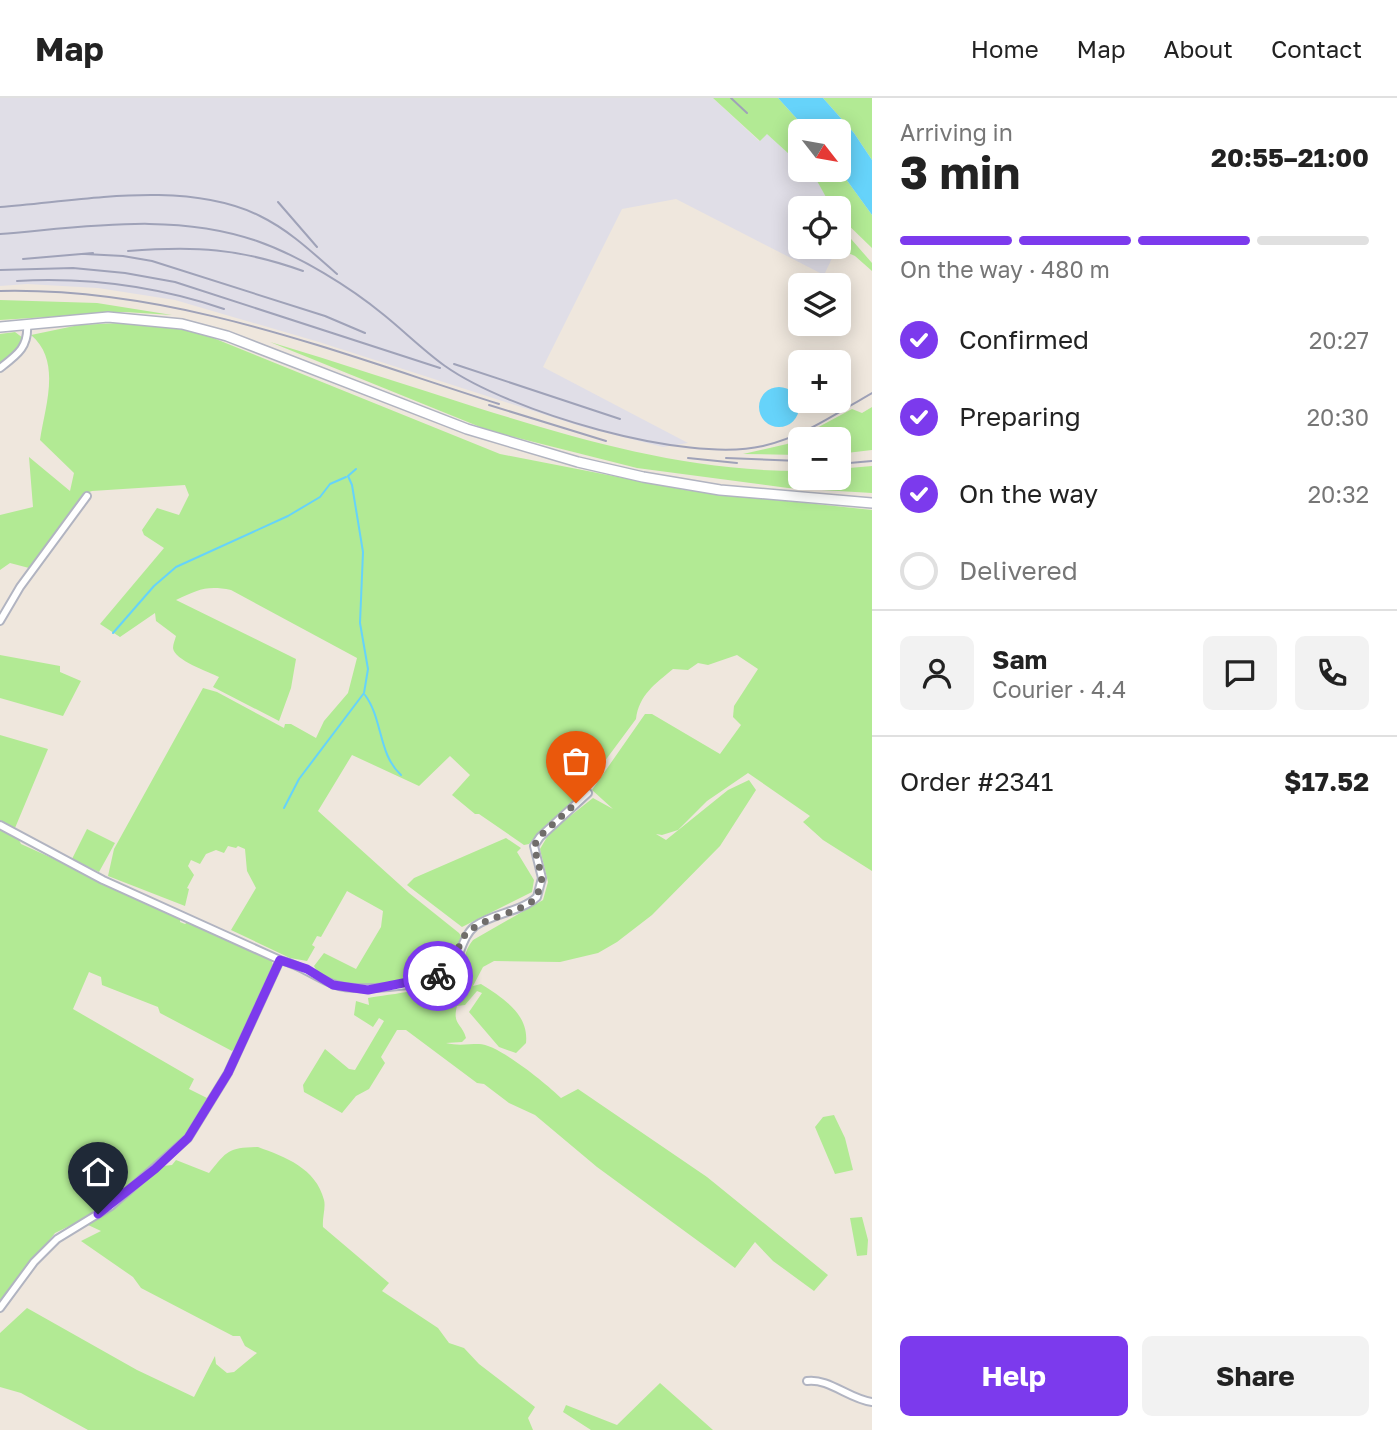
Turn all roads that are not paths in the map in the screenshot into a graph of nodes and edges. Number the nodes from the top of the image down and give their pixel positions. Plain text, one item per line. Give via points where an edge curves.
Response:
1 (27, 324) junction
2 (0, 327) edge
3 (0, 368) edge
4 (87, 496) dead end
5 (872, 503) edge
6 (0, 621) edge
7 (587, 793) dead end
8 (0, 825) edge
9 (280, 960) junction
10 (0, 1308) edge
11 (807, 1381) dead end
12 (872, 1402) edge

1 - 2 main road
1 - 3 street via 23,349
1 - 5 main road via 108,317 182,324 227,336 467,429 578,462 720,490
4 - 6 street
7 - 9 street via 534,846 542,878 537,897 467,933 445,975 368,990 333,985
8 - 9 street via 103,880
9 - 10 street via 228,1073 188,1138 111,1206 57,1239
11 - 12 street via 817,1379

